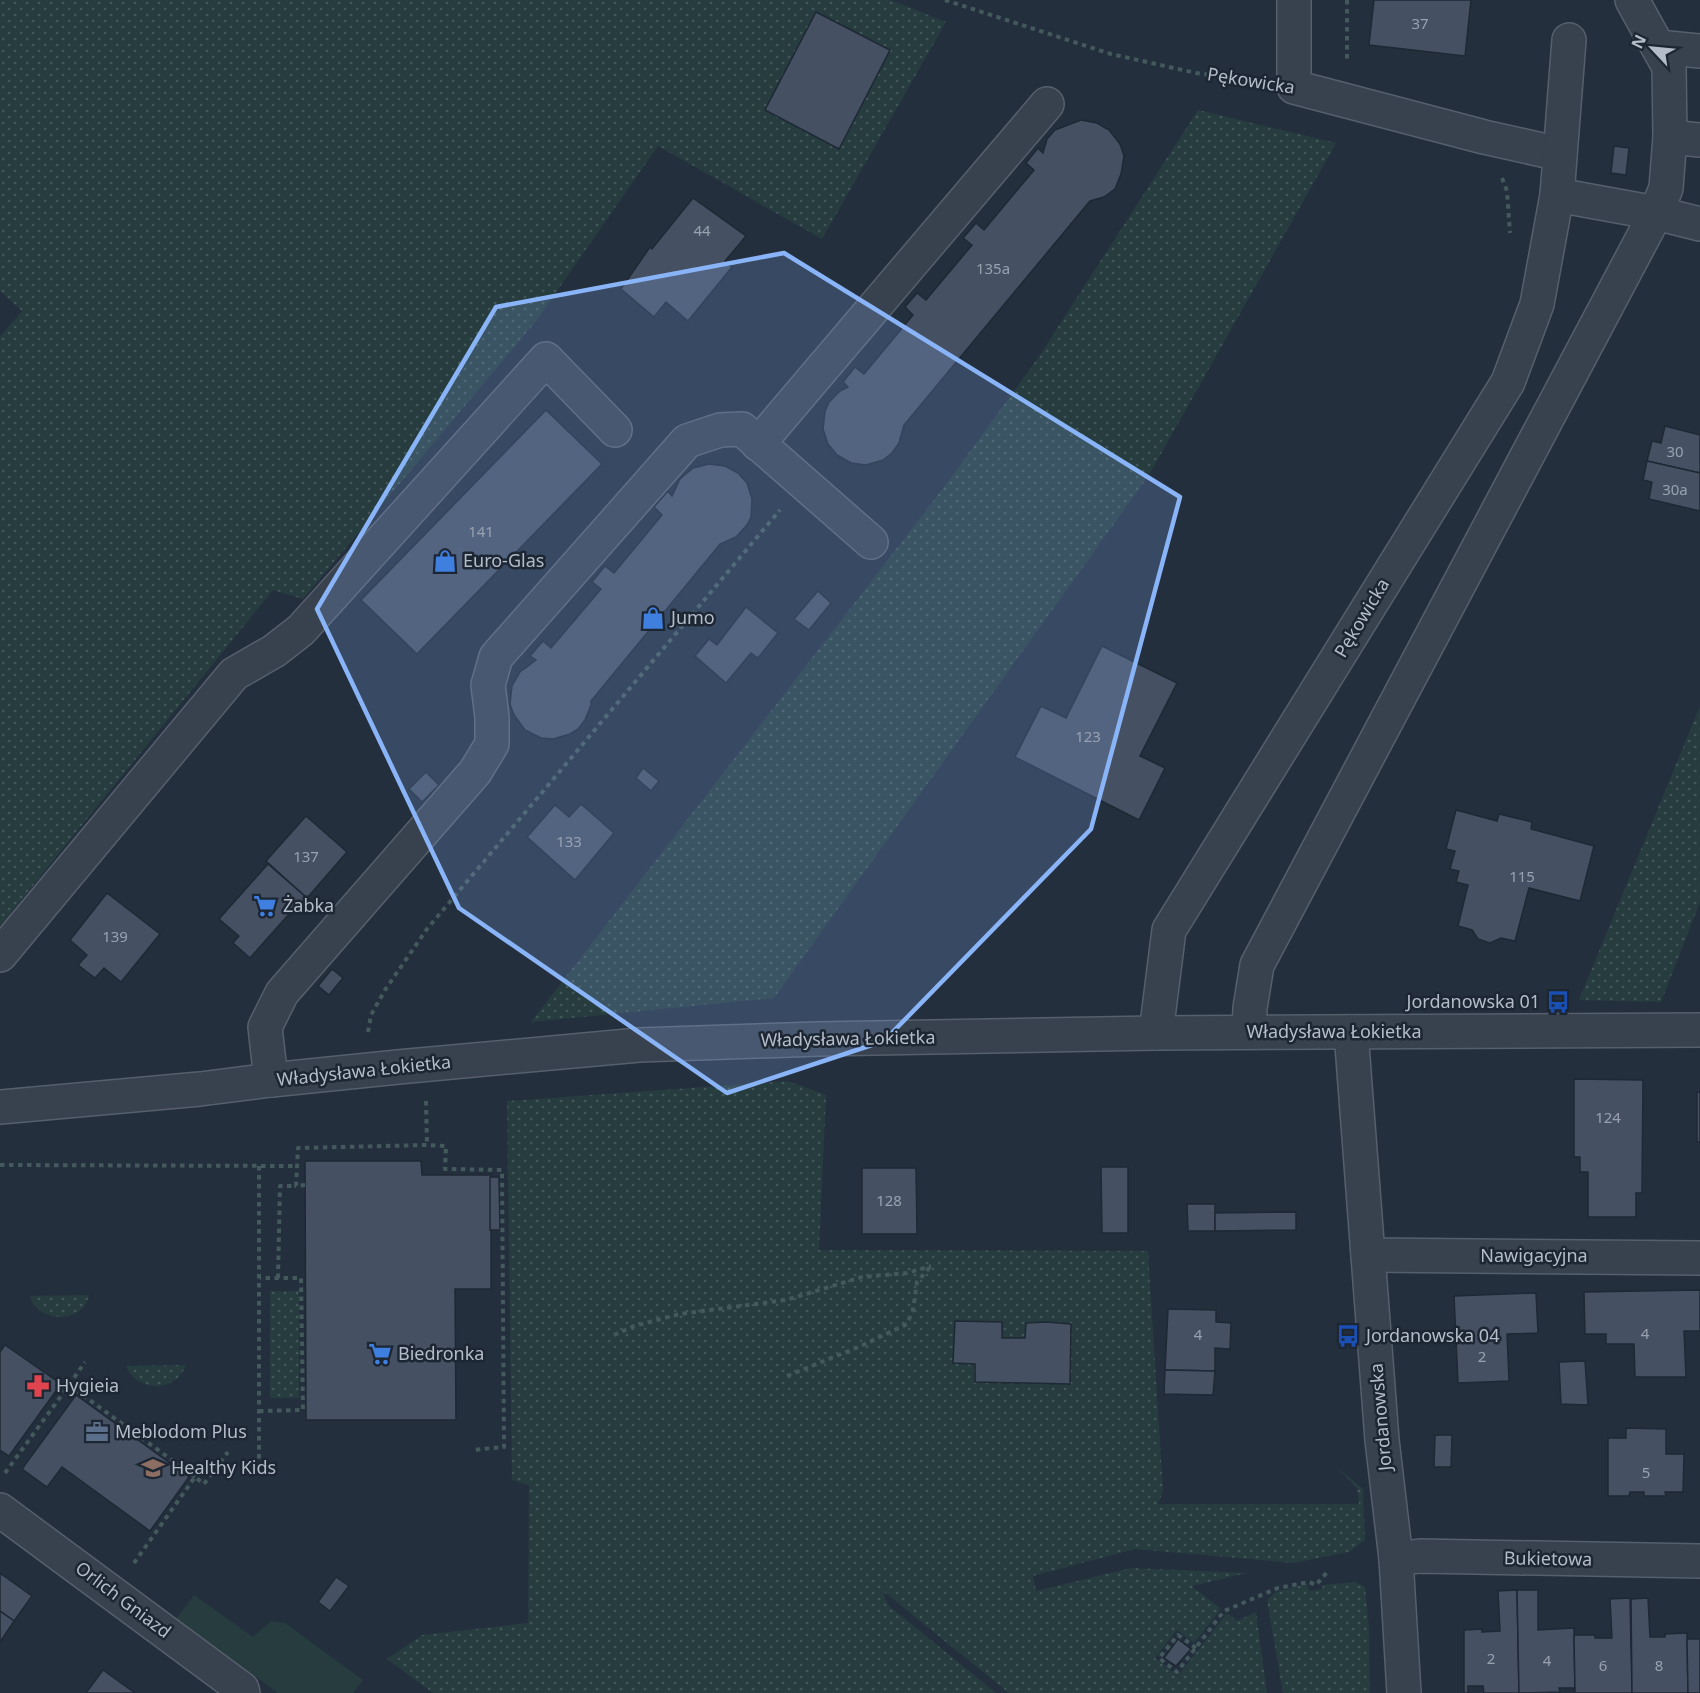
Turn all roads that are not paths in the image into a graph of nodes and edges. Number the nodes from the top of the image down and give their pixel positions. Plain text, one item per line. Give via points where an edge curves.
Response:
1 (1294, 0) edge
2 (1632, 0) edge
3 (1569, 40) dead end
4 (1658, 47) junction
5 (1700, 51) edge
6 (1047, 105) dead end
7 (1685, 139) edge
8 (1560, 154) junction
9 (1557, 195) junction
10 (1656, 213) junction
11 (1700, 224) edge
12 (615, 430) dead end
13 (758, 444) junction
14 (871, 542) dead end
15 (0, 955) edge
16 (1700, 1030) edge
17 (1249, 1032) junction
18 (1351, 1032) junction
19 (1156, 1033) junction
20 (271, 1080) junction
21 (0, 1107) edge
22 (1368, 1255) junction
23 (1700, 1258) edge
24 (0, 1510) edge
25 (1396, 1559) junction
26 (1700, 1561) edge
27 (243, 1693) edge
28 (1404, 1693) edge

1 - 8 street, Pękowicka via 1294,87
2 - 4 street
3 - 8 street, Pękowicka
4 - 5 street
4 - 7 street via 1669,68
6 - 13 street
7 - 10 street
8 - 9 street, Pękowicka
9 - 10 street
9 - 19 street, Pękowicka via 1537,304 1508,382 1169,930
10 - 11 street
10 - 17 street via 1257,965
12 - 15 street via 546,360 301,630 234,674
13 - 14 street
13 - 20 street via 742,429 720,430 687,441 496,657 488,685 492,744 475,772 282,993 265,1027
16 - 18 street, Władysława Łokietka
17 - 18 street, Władysława Łokietka
17 - 19 street, Władysława Łokietka
18 - 22 street, Jordanowska
19 - 20 street, Władysława Łokietka via 639,1045
20 - 21 street, Władysława Łokietka
22 - 23 street, Nawigacyjna
22 - 25 street, Jordanowska via 1382,1440
24 - 27 street, Orlich Gniazd
25 - 26 street, Bukietowa
25 - 28 street, Jordanowska

